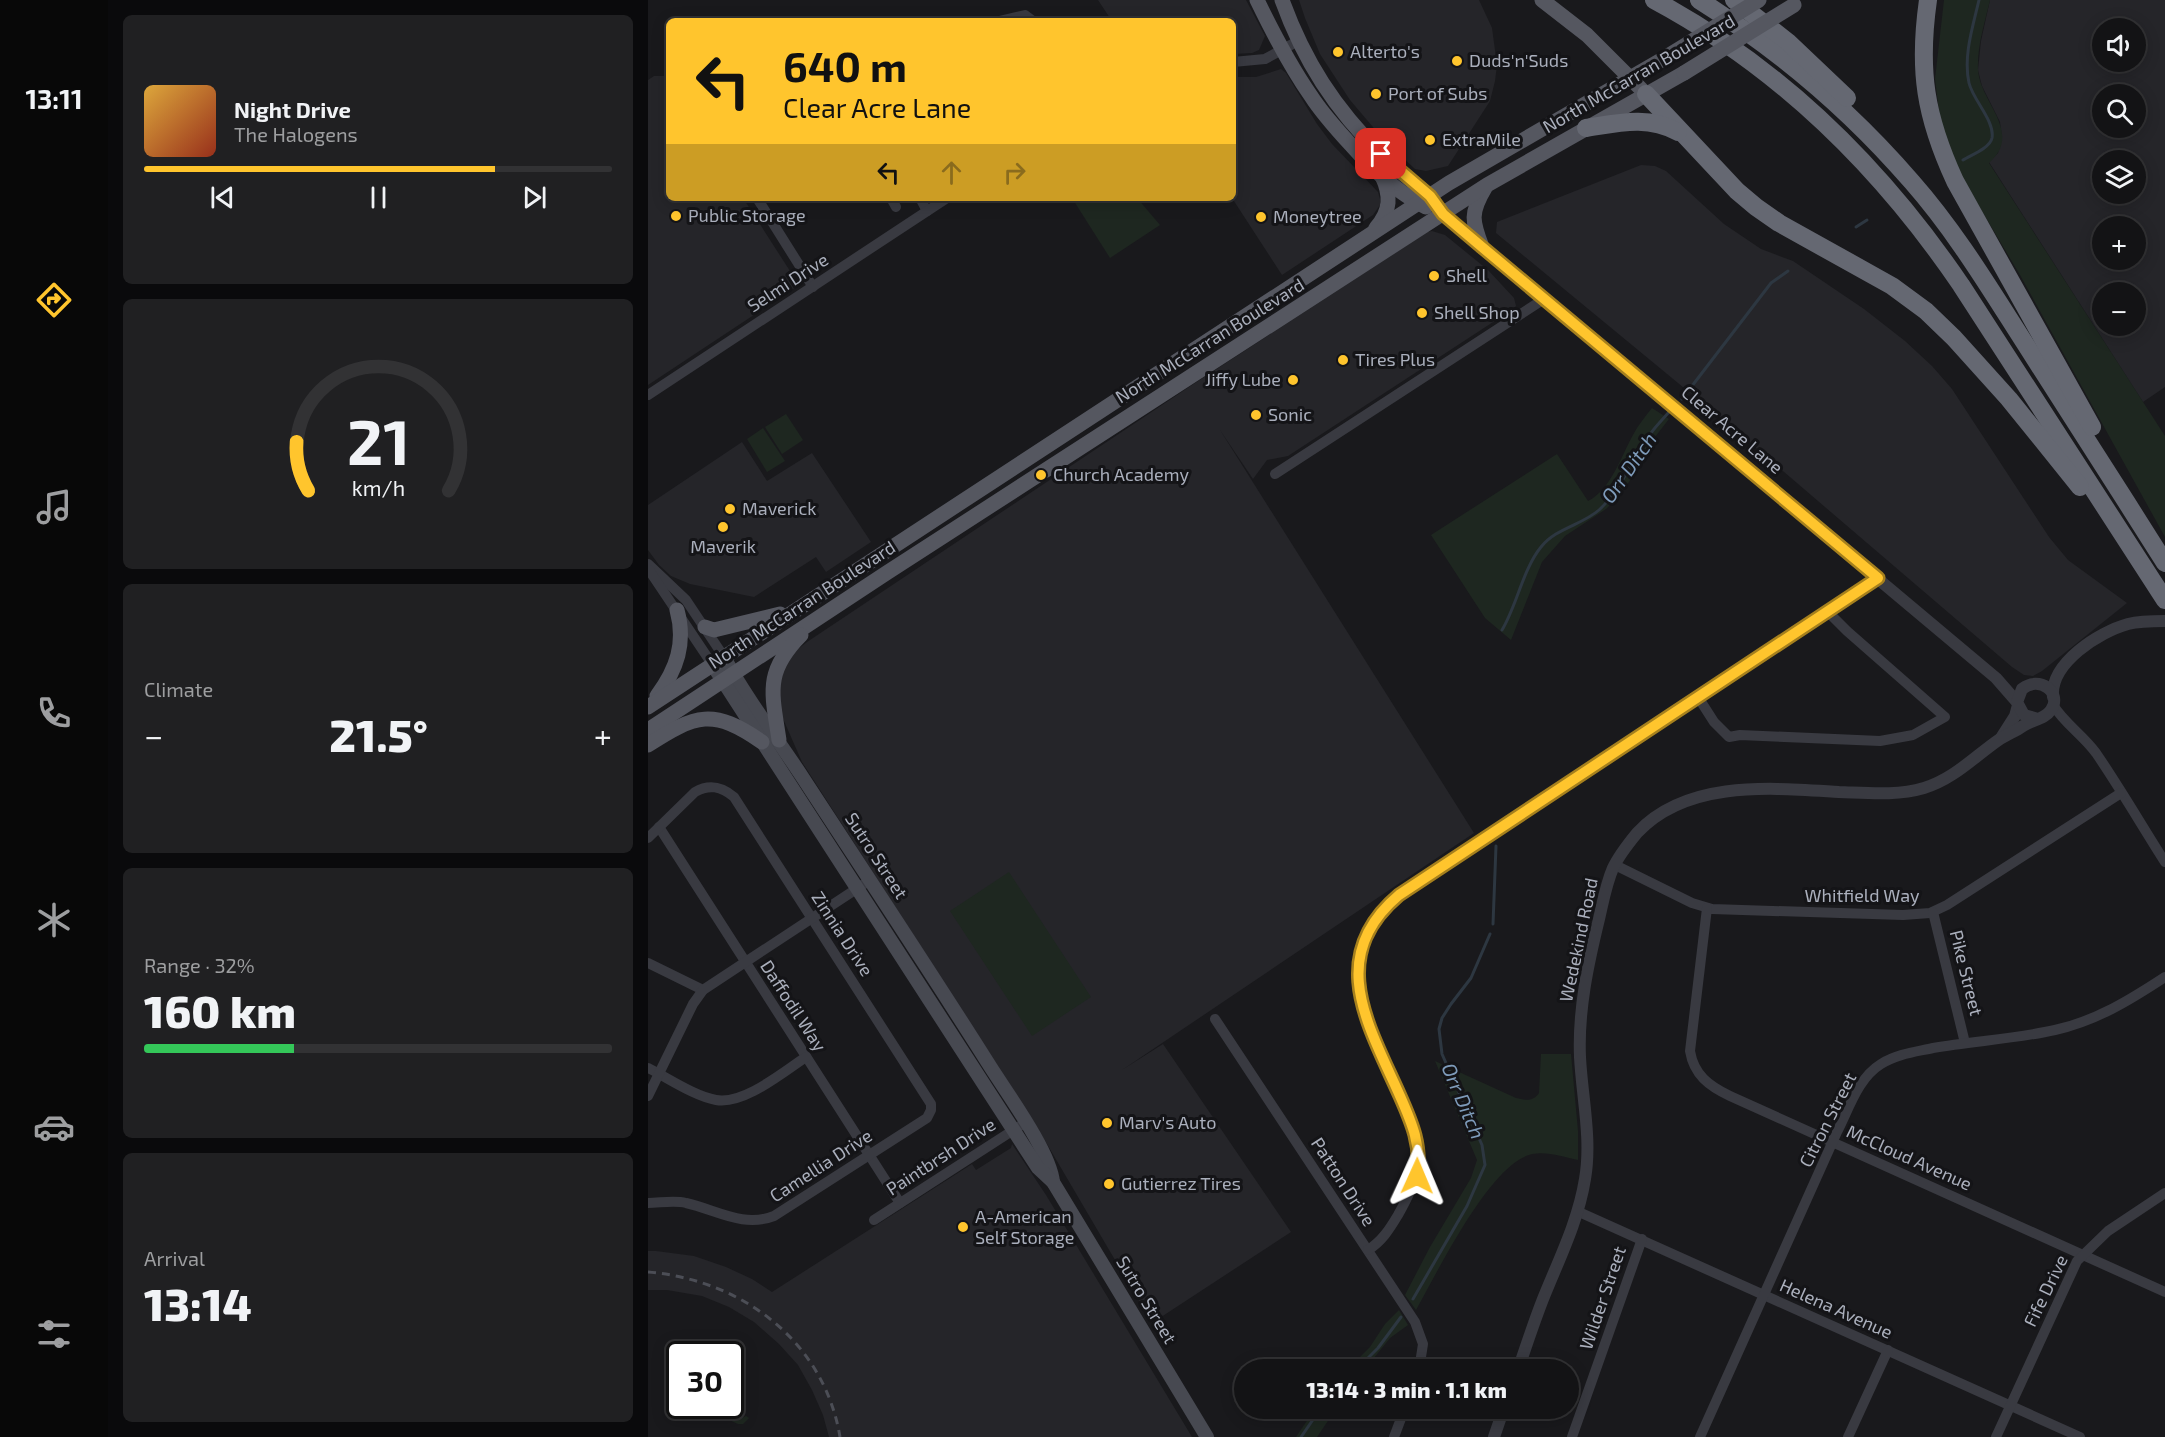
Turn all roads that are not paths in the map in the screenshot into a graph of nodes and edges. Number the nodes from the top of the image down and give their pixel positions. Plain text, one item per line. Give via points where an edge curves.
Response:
1 (1257, 0) edge
2 (1282, 0) edge
3 (1542, 0) edge
4 (1640, 0) edge
5 (1654, 0) edge
6 (1699, 0) edge
7 (1734, 0) edge
8 (1759, 0) edge
9 (1928, 0) edge
10 (1798, 3) edge
11 (1012, 18) edge
12 (1029, 18) edge
13 (1298, 41) junction
14 (1724, 42) junction
15 (1284, 50) junction
16 (1236, 62) edge
17 (1629, 78) junction
18 (1646, 94) junction
19 (1586, 128) junction
20 (1682, 134) junction
21 (1382, 176) junction
22 (1912, 182) junction
23 (1487, 185) junction
24 (1424, 199) junction
25 (759, 201) edge
26 (931, 205) edge
27 (1443, 214) junction
28 (1370, 234) junction
29 (1482, 247) junction
30 (813, 287) junction
31 (1544, 298) junction
32 (648, 395) edge
33 (1275, 474) dead end
34 (2144, 530) junction
35 (2165, 563) edge
36 (648, 566) edge
37 (2145, 568) junction
38 (1878, 578) junction
39 (2163, 596) edge
40 (800, 607) junction
41 (677, 610) junction
42 (825, 612) junction
43 (1828, 612) junction
44 (2165, 621) edge
45 (705, 627) junction
46 (718, 661) junction
47 (2060, 672) junction
48 (727, 676) junction
49 (1996, 678) junction
50 (2030, 684) junction
51 (1698, 697) junction
52 (2053, 702) junction
53 (2018, 704) junction
54 (648, 707) edge
55 (2039, 718) junction
56 (2067, 724) junction
57 (648, 730) edge
58 (2001, 738) junction
59 (779, 740) junction
60 (762, 742) junction
61 (648, 745) edge
62 (802, 776) junction
63 (786, 781) junction
64 (2121, 793) junction
65 (659, 827) junction
66 (648, 838) edge
67 (2165, 862) edge
68 (1615, 865) junction
69 (870, 880) junction
70 (857, 888) junction
71 (1707, 908) junction
72 (1933, 912) junction
73 (812, 918) junction
74 (745, 961) junction
75 (648, 963) edge
76 (2165, 977) edge
77 (703, 990) junction
78 (1215, 1019) dead end
79 (1965, 1042) junction
80 (807, 1057) junction
81 (648, 1068) edge
82 (659, 1074) junction
83 (648, 1096) edge
84 (931, 1110) joint
85 (1019, 1126) junction
86 (1833, 1142) junction
87 (870, 1155) junction
88 (2165, 1193) edge
89 (648, 1203) edge
90 (900, 1203) junction
91 (1579, 1212) junction
92 (874, 1220) dead end
93 (1642, 1239) junction
94 (1368, 1250) junction
95 (2083, 1255) junction
96 (2165, 1292) edge
97 (1764, 1295) junction
98 (1888, 1350) junction
99 (1421, 1359) edge
100 (1522, 1359) edge
101 (2011, 1406) junction
102 (1401, 1419) edge
103 (1500, 1419) edge
104 (1208, 1437) edge
105 (1394, 1437) edge
106 (1494, 1437) edge
107 (1572, 1437) edge
108 (1700, 1437) edge
109 (1848, 1437) edge
110 (1996, 1437) edge
111 (2080, 1437) edge

1 - 15 main road, Clear Acre Lane
2 - 13 main road, Clear Acre Lane
3 - 17 main road via 1587,35
4 - 14 highway
5 - 14 highway
6 - 22 highway via 1800,71 1863,129
7 - 22 highway via 1829,79 1869,123
8 - 17 main road, North McCarran Boulevard, bridge
9 - 34 highway via 1924,78 1941,151 2101,443
10 - 18 main road, North McCarran Boulevard, bridge
11 - 12 street
13 - 15 street
13 - 24 main road, Clear Acre Lane via 1319,79 1356,127
14 - 37 highway via 1820,118 1907,210 1961,285
15 - 16 street via 1265,58
15 - 21 main road, Clear Acre Lane via 1321,111
17 - 18 main road
17 - 24 main road, North McCarran Boulevard
18 - 19 main road, North McCarran Boulevard
18 - 20 highway
19 - 20 highway via 1641,121 1655,122
19 - 23 main road, North McCarran Boulevard
20 - 37 highway via 1756,207 1892,286 1933,318 2009,399
21 - 24 main road, Clear Acre Lane
21 - 28 main road via 1389,204
22 - 34 highway via 1973,263
23 - 27 main road, North McCarran Boulevard
23 - 29 main road via 1473,216
24 - 27 main road, Clear Acre Lane
24 - 28 main road, North McCarran Boulevard
25 - 30 street
26 - 30 street, Selmi Drive
27 - 29 street, Clear Acre Lane
27 - 42 main road, North McCarran Boulevard
28 - 40 main road, North McCarran Boulevard
29 - 31 street, Clear Acre Lane
30 - 32 street, Selmi Drive
31 - 33 street
31 - 38 street, Clear Acre Lane
34 - 35 highway
36 - 41 street, Sutro Street
36 - 45 street, Sutro Street via 680,593
37 - 39 highway
38 - 43 street
38 - 49 street, Clear Acre Lane
40 - 45 main road via 714,630
40 - 46 main road, North McCarran Boulevard
41 - 46 street, Sutro Street
41 - 54 main road via 682,637 676,667
42 - 48 main road, North McCarran Boulevard
42 - 59 main road via 790,646 776,670 772,696
43 - 51 street
43 - 51 street via 1945,717 1913,735 1880,741 1729,737
44 - 47 street via 2129,624 2105,633 2084,647
45 - 46 street, Sutro Street
46 - 48 main road, Sutro Street
46 - 54 main road, North McCarran Boulevard
47 - 50 street
47 - 52 street
48 - 57 main road, North McCarran Boulevard
48 - 59 main road, Sutro Street
48 - 60 main road, Sutro Street
49 - 50 street, Clear Acre Lane
49 - 53 street, Clear Acre Lane
50 - 52 street via 2049,688
50 - 53 street via 2019,694
51 - 94 street via 1399,895 1375,920 1360,955 1358,988 1369,1025 1413,1126 1419,1164 1413,1188 1387,1234
52 - 55 street via 2047,715
52 - 56 street
53 - 55 street via 2024,715
53 - 58 street, Wedekind Road
55 - 56 street
55 - 58 street, Wedekind Road
56 - 64 street via 2089,745
58 - 68 street, Wedekind Road via 1946,778 1914,790 1880,793 1757,789 1682,803 1645,826
59 - 62 main road, Sutro Street
60 - 61 main road via 724,720 704,718 686,722
60 - 63 main road, Sutro Street
62 - 63 main road
62 - 69 main road, Sutro Street
63 - 70 main road, Sutro Street
64 - 67 street
64 - 72 street, Whitfield Way
65 - 66 street
65 - 73 street, Zinnia Drive via 695,792 714,787 727,791 734,796
65 - 74 street, Daffodil Way
68 - 71 street, Whitfield Way
68 - 91 street, Wedekind Road via 1592,946 1582,1012 1580,1052 1587,1161
69 - 70 street
69 - 85 main road, Sutro Street
70 - 73 street
70 - 85 main road, Sutro Street
71 - 72 street, Whitfield Way via 1903,915
71 - 86 street, McCloud Avenue via 1690,1040 1695,1068 1716,1089
72 - 79 street, Pike Street
73 - 74 street
73 - 84 street, Zinnia Drive via 929,1099
74 - 77 street
74 - 80 street, Daffodil Way
75 - 77 street
76 - 79 street, Citron Street via 2116,1007 2080,1023 2042,1033
77 - 82 street
78 - 94 street, Patton Drive
79 - 86 street, Citron Street via 1910,1053 1880,1064 1866,1077
80 - 82 street via 744,1096 725,1101 705,1097
80 - 87 street, Daffodil Way
81 - 82 street
82 - 83 street
84 - 87 street, Camellia Drive via 927,1118
85 - 90 street, Paintbrsh Drive
85 - 104 main road, Sutro Street via 1048,1159 1053,1182
86 - 95 street, McCloud Avenue
86 - 97 street, Citron Street
87 - 89 street, Camellia Drive via 764,1220 744,1221 685,1203
87 - 90 street, Daffodil Way
88 - 95 street, Fife Drive via 2114,1227
90 - 92 street, Paintbrsh Drive
91 - 93 street, Helena Avenue
91 - 100 street, Wedekind Road
93 - 97 street, Helena Avenue
93 - 107 street, Wilder Street
94 - 99 street, Patton Drive via 1420,1332
95 - 96 street, McCloud Avenue
95 - 101 street, Fife Drive via 2073,1269
97 - 98 street, Helena Avenue
97 - 108 street, Citron Street
98 - 101 street, Helena Avenue
98 - 109 street
101 - 110 street, Fife Drive
101 - 111 street, Helena Avenue
102 - 105 street
103 - 106 street

